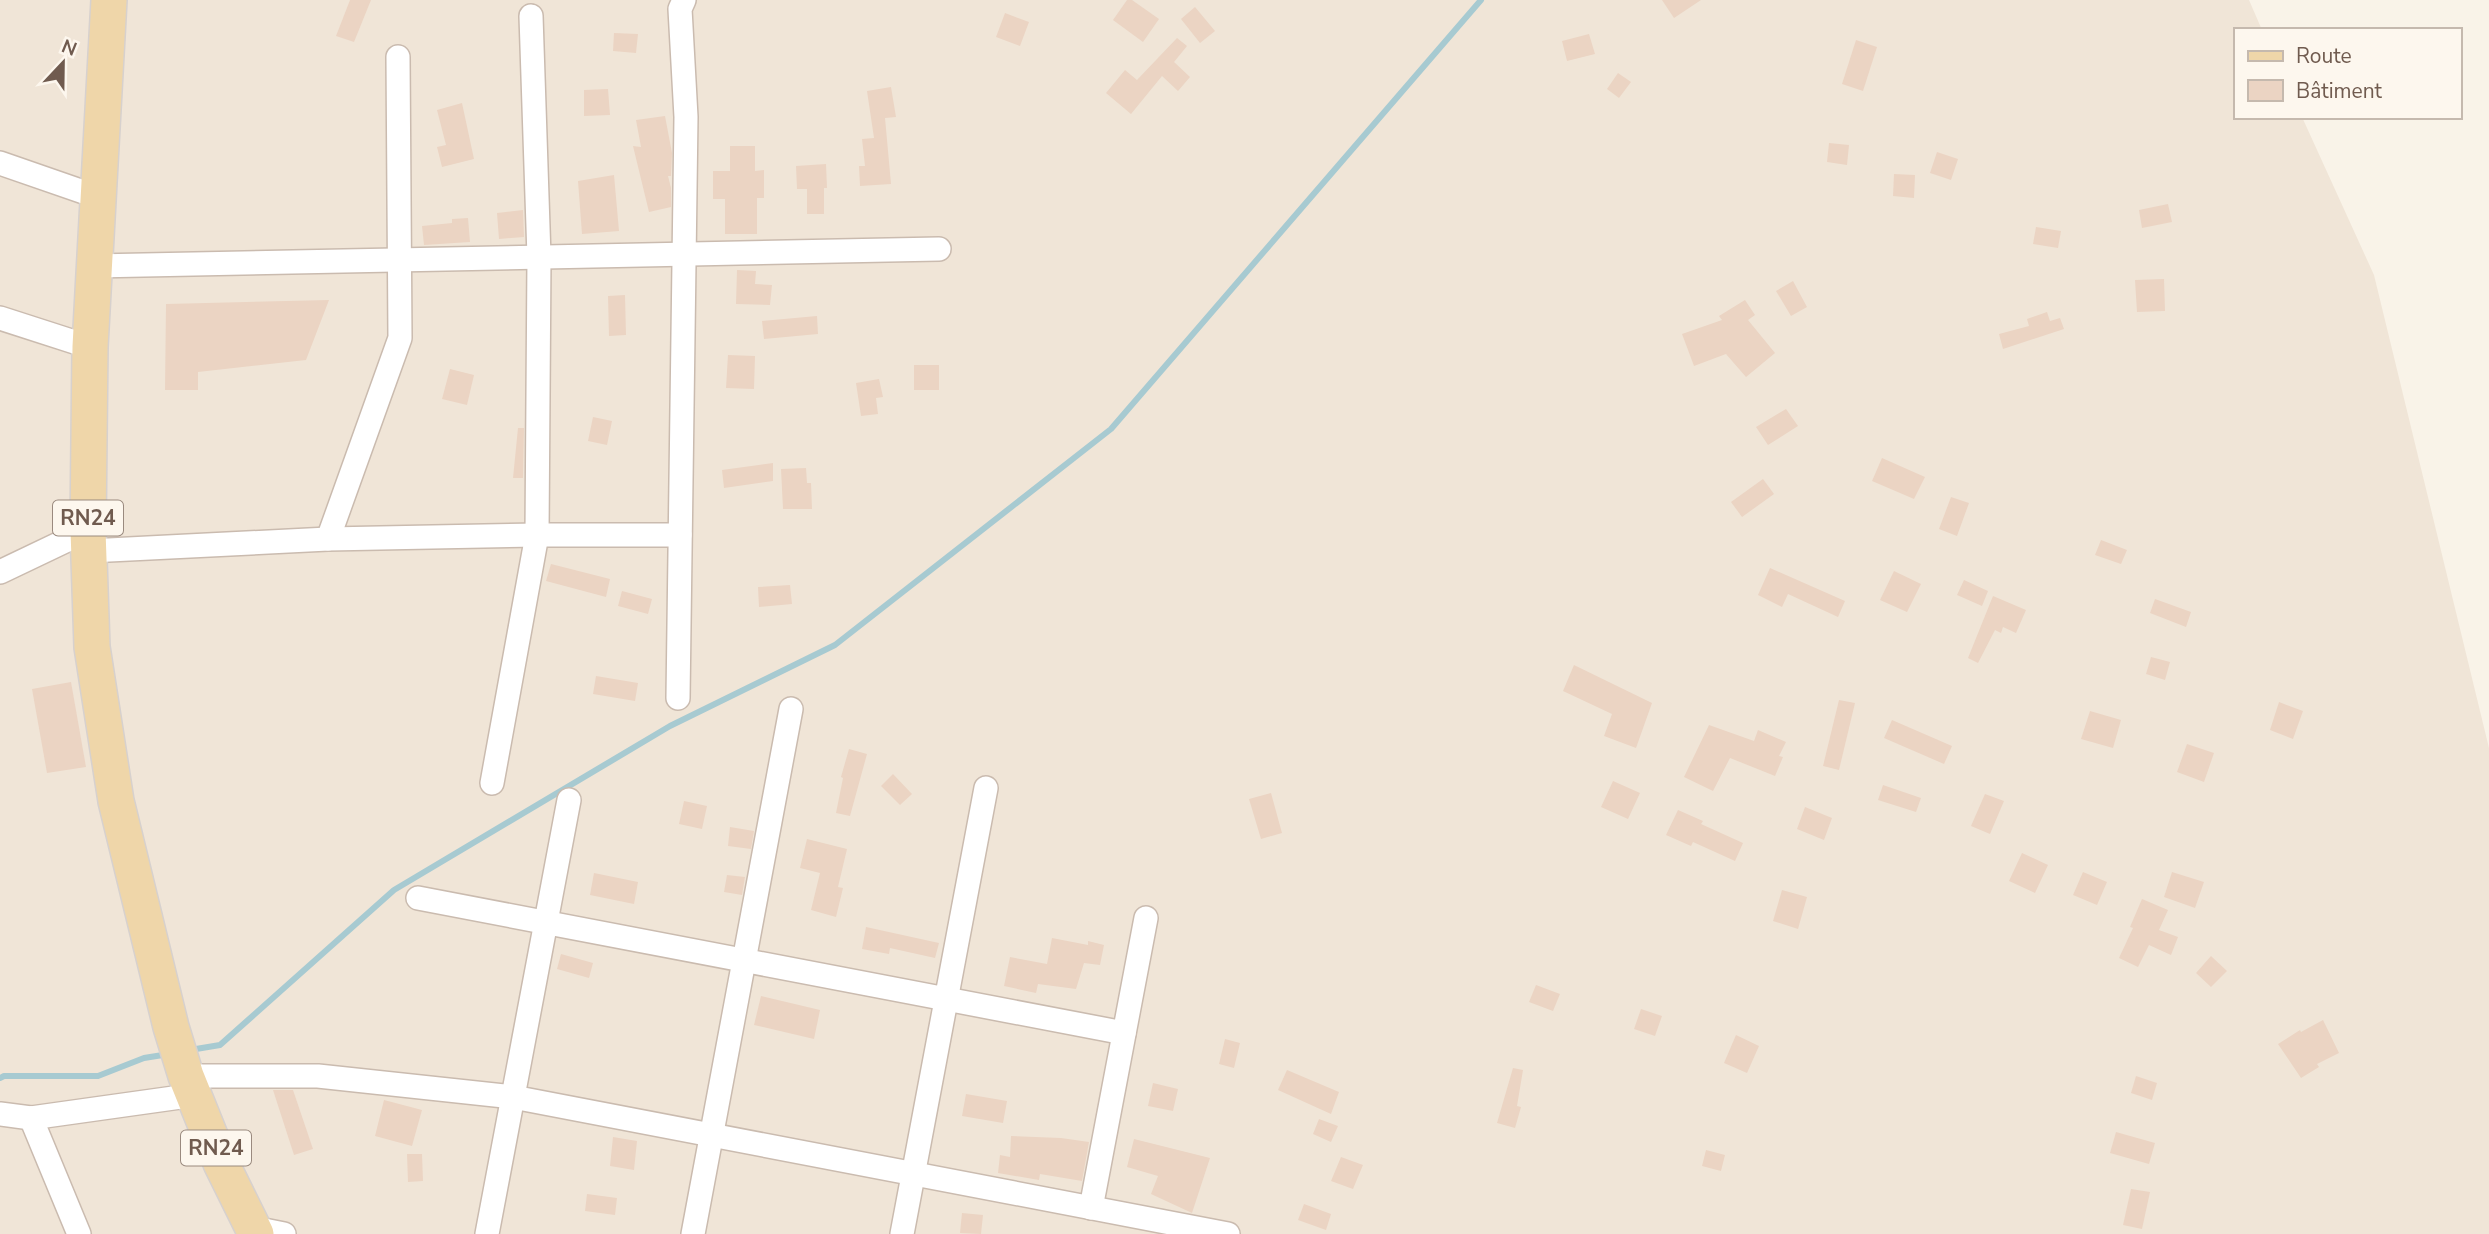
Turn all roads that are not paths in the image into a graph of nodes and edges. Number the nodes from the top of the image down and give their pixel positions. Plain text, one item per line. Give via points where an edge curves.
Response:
1 (109, 0) edge
2 (684, 0) edge
3 (531, 16) dead end
4 (398, 57) dead end
5 (0, 163) edge
6 (98, 197) junction
7 (939, 249) dead end
8 (684, 254) junction
9 (540, 257) junction
10 (399, 260) junction
11 (94, 266) junction
12 (0, 318) edge
13 (90, 347) junction
14 (537, 535) junction
15 (680, 535) junction
16 (328, 539) junction
17 (88, 541) junction
18 (0, 572) edge
19 (678, 698) dead end
20 (791, 709) dead end
21 (492, 783) dead end
22 (986, 788) dead end
23 (569, 800) dead end
24 (418, 898) dead end
25 (1146, 918) dead end
26 (546, 923) junction
27 (744, 961) junction
28 (946, 999) junction
29 (1124, 1034) junction
30 (188, 1077) junction
31 (513, 1097) junction
32 (0, 1114) edge
33 (31, 1118) junction
34 (711, 1135) junction
35 (913, 1174) junction
36 (1091, 1208) junction
37 (265, 1232) edge
38 (79, 1234) edge
39 (487, 1234) edge
40 (693, 1234) edge
41 (902, 1234) edge
42 (1228, 1234) edge

1 - 6 main road, RN24
2 - 8 street via 680,9 686,117
3 - 9 street
4 - 10 street
5 - 6 street
6 - 11 main road, RN24
7 - 8 street
8 - 9 street
8 - 15 street
9 - 10 street
9 - 14 street
10 - 11 street
10 - 16 street via 400,338
11 - 13 main road, RN24
12 - 13 street
13 - 17 main road, RN24
14 - 15 street
14 - 16 street
14 - 21 street
15 - 19 street
16 - 17 street
17 - 18 street
17 - 30 main road, RN24 via 92,647 116,801 171,1027
20 - 27 street
22 - 28 street
23 - 26 street
24 - 26 street
25 - 29 street
26 - 27 street
26 - 31 street
27 - 28 street
27 - 34 street
28 - 29 street
28 - 35 street
29 - 36 street
30 - 31 street via 318,1076
30 - 33 street
30 - 37 main road, RN24 via 221,1163
31 - 34 street
31 - 39 street
32 - 33 street
33 - 38 street
34 - 35 street
34 - 40 street
35 - 36 street
35 - 41 street
36 - 42 street

